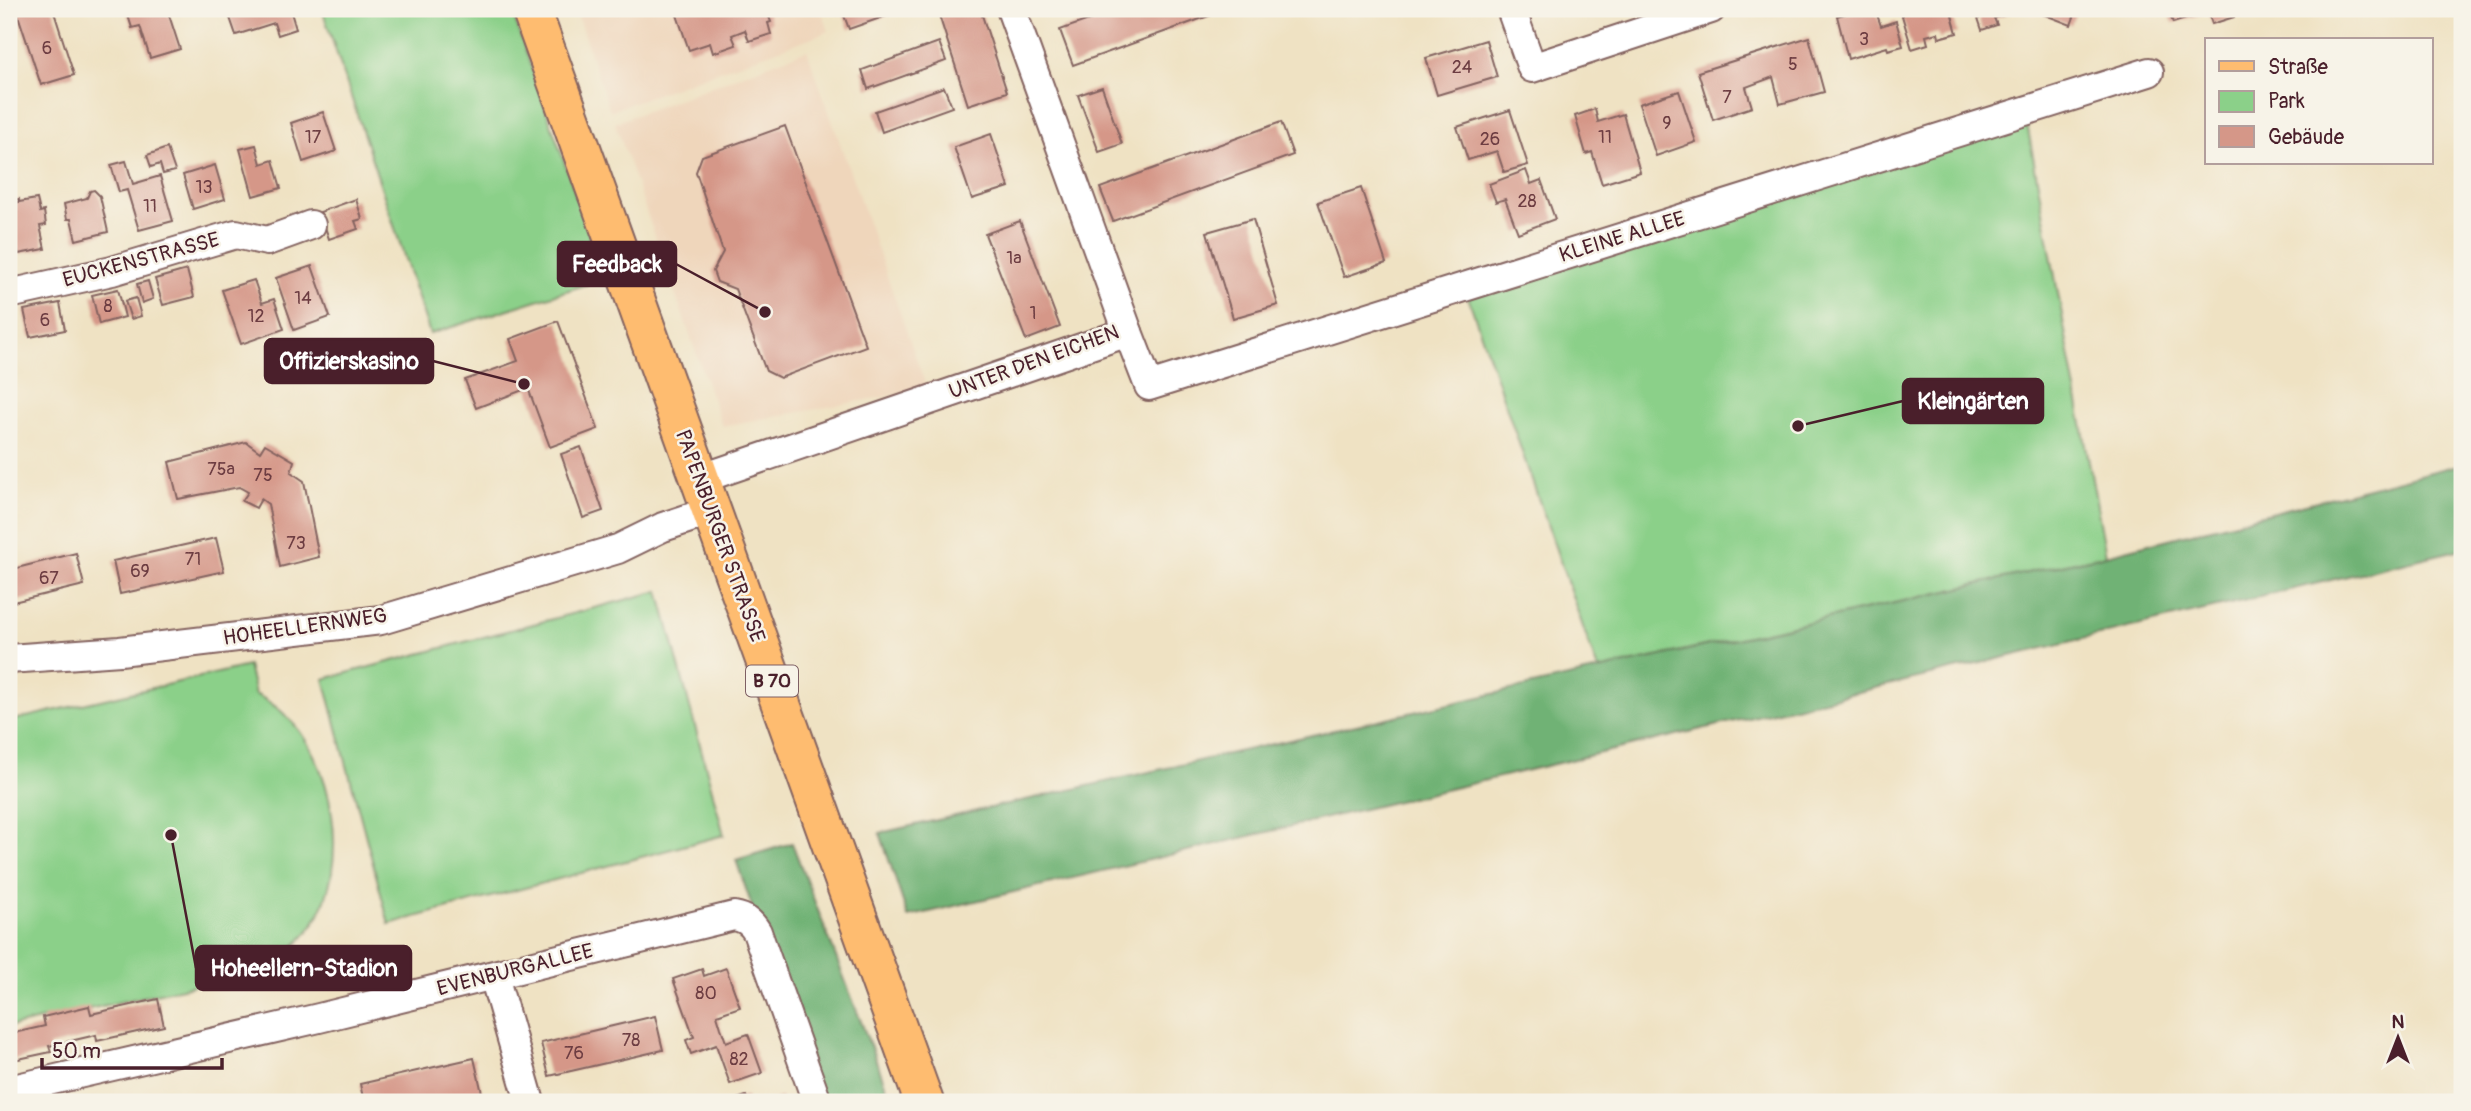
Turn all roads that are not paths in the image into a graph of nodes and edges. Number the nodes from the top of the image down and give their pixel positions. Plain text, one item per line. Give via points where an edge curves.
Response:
1 (531, 9) edge
2 (1011, 9) edge
3 (1511, 9) edge
4 (1711, 9) edge
5 (2149, 72) dead end
6 (311, 225) dead end
7 (9, 294) edge
8 (1128, 332) junction
9 (706, 495) junction
10 (9, 659) edge
11 (494, 976) junction
12 (9, 1090) edge
13 (530, 1102) edge
14 (817, 1102) edge
15 (924, 1102) edge

1 - 9 main road, PAPENBURGER STRASSE / B 70
2 - 8 street, UNTER DEN EICHEN
3 - 4 street via 1532,68
5 - 8 street, KLEINE ALLEE via 1149,386
6 - 7 street, EUCKENSTRASSE via 267,241 236,234 112,271
8 - 9 street, UNTER DEN EICHEN
9 - 10 street, HOHEELLERNWEG via 663,527 618,549 381,620 120,651
9 - 15 main road, PAPENBURGER STRASSE / B 70
11 - 12 street, EVENBURGALLEE
11 - 13 street
11 - 14 street, EVENBURGALLEE via 722,917 744,918 757,932

